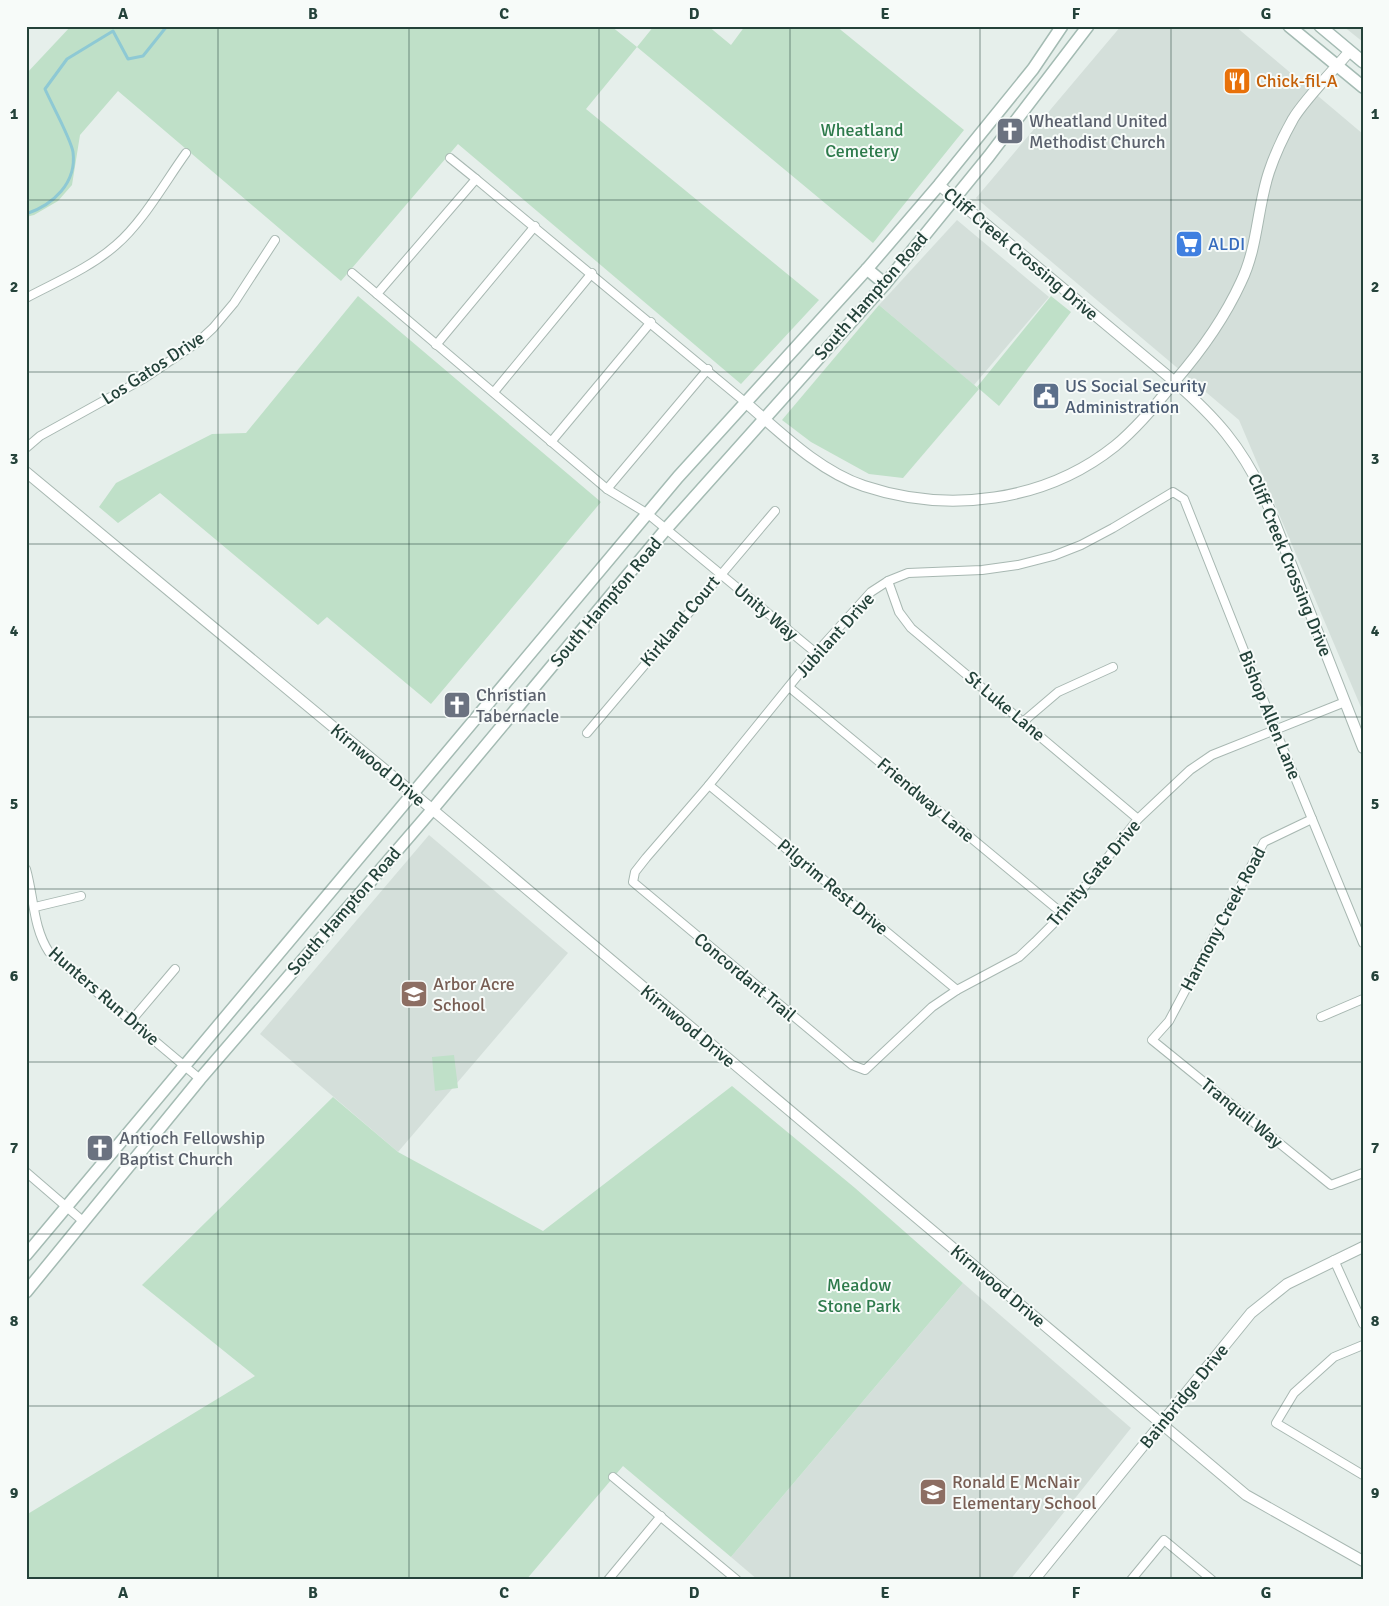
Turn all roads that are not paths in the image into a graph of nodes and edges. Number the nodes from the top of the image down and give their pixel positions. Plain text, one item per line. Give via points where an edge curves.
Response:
1 (1062, 26) edge
2 (1088, 26) edge
3 (1289, 26) edge
4 (1320, 26) edge
5 (1350, 52) junction
6 (1363, 62) edge
7 (1337, 67) junction
8 (1363, 87) edge
9 (186, 153) dead end
10 (450, 158) dead end
11 (476, 179) junction
12 (939, 185) junction
13 (954, 198) junction
14 (535, 226) junction
15 (275, 240) dead end
16 (867, 269) junction
17 (592, 273) junction
18 (352, 274) dead end
19 (885, 284) junction
20 (378, 294) junction
21 (26, 298) edge
22 (651, 322) junction
23 (436, 345) junction
24 (708, 369) junction
25 (1175, 382) junction
26 (494, 392) junction
27 (746, 402) junction
28 (763, 418) junction
29 (551, 442) junction
30 (26, 448) edge
31 (26, 472) edge
32 (607, 488) junction
33 (1173, 492) joint
34 (775, 511) dead end
35 (648, 514) junction
36 (666, 529) junction
37 (720, 573) junction
38 (888, 581) junction
39 (816, 653) junction
40 (1113, 667) dead end
41 (789, 686) junction
42 (1345, 702) junction
43 (1024, 722) junction
44 (1275, 729) junction
45 (587, 732) dead end
46 (1363, 748) edge
47 (709, 784) junction
48 (414, 794) junction
49 (432, 810) junction
50 (1138, 819) junction
51 (1312, 819) junction
52 (26, 869) edge
53 (633, 882) joint
54 (81, 896) dead end
55 (35, 907) junction
56 (1062, 914) junction
57 (1363, 943) edge
58 (175, 969) dead end
59 (957, 990) junction
60 (1363, 999) edge
61 (1320, 1017) dead end
62 (131, 1021) junction
63 (1152, 1040) joint
64 (186, 1067) junction
65 (859, 1069) joint
66 (200, 1079) junction
67 (26, 1172) edge
68 (1363, 1173) edge
69 (66, 1206) junction
70 (84, 1222) junction
71 (1363, 1247) edge
72 (26, 1255) edge
73 (1334, 1260) junction
74 (26, 1292) edge
75 (1363, 1324) edge
76 (1363, 1345) edge
77 (1161, 1424) junction
78 (1363, 1475) edge
79 (613, 1477) dead end
80 (661, 1516) junction
81 (1363, 1561) edge
82 (608, 1580) edge
83 (738, 1580) edge
84 (1034, 1580) edge
85 (1131, 1580) edge
86 (1212, 1580) edge

1 - 12 main road, South Hampton Road via 1033,69
2 - 13 main road, South Hampton Road
3 - 7 main road
4 - 5 main road
5 - 6 main road
5 - 7 street
7 - 8 main road
7 - 25 street via 1294,118 1269,173 1255,245 1241,282 1205,344
9 - 21 street via 117,245
10 - 11 street
11 - 14 street
11 - 20 street
12 - 13 street, Cliff Creek Crossing Drive
12 - 16 main road, South Hampton Road
13 - 19 main road, South Hampton Road
13 - 25 street, Cliff Creek Crossing Drive
14 - 17 street
14 - 23 street
15 - 30 street, Los Gatos Drive via 234,303 198,342 143,380 40,436
16 - 19 main road
16 - 27 main road, South Hampton Road
17 - 22 street
17 - 26 street
18 - 20 street, Unity Way
19 - 28 main road, South Hampton Road
20 - 23 street, Unity Way
22 - 24 street
22 - 29 street
23 - 26 street, Unity Way
24 - 27 street
24 - 32 street
25 - 28 street via 1135,428 1093,461 1034,489 980,500 936,500 863,486 830,469
25 - 42 street, Cliff Creek Crossing Drive via 1222,427 1249,463
26 - 29 street, Unity Way
27 - 28 street
27 - 35 main road, South Hampton Road
28 - 36 main road, South Hampton Road
29 - 32 street, Unity Way
31 - 48 street, Kirnwood Drive
32 - 35 street, Unity Way
33 - 38 street, Jubilant Drive via 1113,528 1053,556 982,570 918,571
33 - 44 street, Bishop Allen Lane via 1184,498
34 - 37 street, Kirkland Court
35 - 36 street, Unity Way
35 - 48 main road, South Hampton Road
36 - 37 street, Unity Way
36 - 49 main road, South Hampton Road
37 - 39 street, Unity Way
37 - 45 street, Kirkland Court
38 - 39 street, Jubilant Drive via 865,597
38 - 43 street, St Luke Lane via 899,612 911,628
39 - 41 street, Jubilant Drive
40 - 43 street via 1058,692
41 - 47 street, Jubilant Drive
41 - 56 street, Friendway Lane
42 - 44 street, Trinity Gate Drive
42 - 46 street, Cliff Creek Crossing Drive
43 - 50 street, St Luke Lane
44 - 50 street, Trinity Gate Drive via 1202,761
44 - 51 street, Bishop Allen Lane
47 - 53 street, Jubilant Drive via 635,872
47 - 59 street, Pilgrim Rest Drive
48 - 49 street, Kirnwood Drive
48 - 64 main road, South Hampton Road
49 - 66 main road, South Hampton Road
49 - 77 street, Kirnwood Drive
50 - 56 street, Trinity Gate Drive
51 - 57 street, Bishop Allen Lane
51 - 63 street, Harmony Creek Road via 1264,842 1169,1020
52 - 55 street, Hunters Run Drive
53 - 65 street, Concordant Trail
54 - 55 street
55 - 62 street, Hunters Run Drive via 41,941 49,952
56 - 59 street, Trinity Gate Drive via 1019,956
58 - 62 street
59 - 65 street, Trinity Gate Drive via 902,1033 869,1068
60 - 61 street
62 - 64 street, Hunters Run Drive
63 - 68 street, Tranquil Way via 1331,1186
64 - 66 street, Hunters Run Drive
64 - 69 main road, South Hampton Road
66 - 70 main road, South Hampton Road
67 - 69 street
69 - 70 street
69 - 72 main road, South Hampton Road
70 - 74 main road, South Hampton Road
71 - 73 street, Bainbridge Drive
73 - 75 street
73 - 77 street, Bainbridge Drive via 1288,1284 1251,1313
76 - 78 street via 1334,1357 1300,1387 1276,1423
77 - 81 street, Kirnwood Drive via 1246,1495
77 - 84 street, Bainbridge Drive
79 - 80 street
80 - 82 street
80 - 83 street
85 - 86 street via 1164,1540

